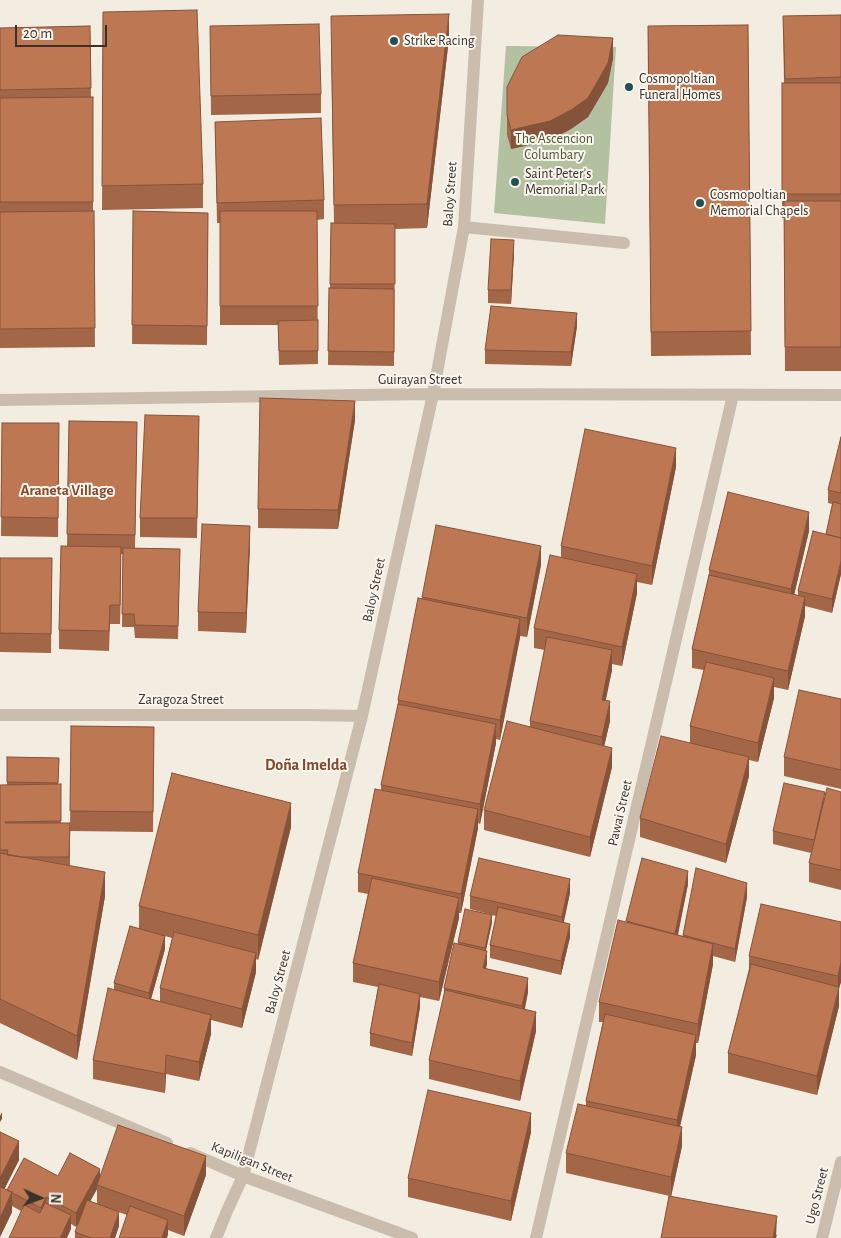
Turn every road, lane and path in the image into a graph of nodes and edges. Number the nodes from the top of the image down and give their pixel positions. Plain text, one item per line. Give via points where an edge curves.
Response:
1 (478, 0) edge
2 (464, 227) junction
3 (624, 243) dead end
4 (433, 394) junction
5 (733, 395) junction
6 (841, 395) edge
7 (0, 400) edge
8 (0, 715) edge
9 (362, 716) junction
10 (0, 1072) edge
11 (841, 1162) edge
12 (243, 1176) junction
13 (216, 1238) edge
14 (412, 1238) edge
15 (536, 1238) edge
16 (822, 1238) edge

1 - 2 street, Baloy Street
2 - 3 street
2 - 4 street, Baloy Street
4 - 5 street, Guirayan Street
4 - 7 street, Guirayan Street
4 - 9 street, Baloy Street
5 - 6 street, Guirayan Street
5 - 15 street, Pawai Street
8 - 9 street, Zaragoza Street
9 - 12 street, Baloy Street
10 - 12 street, Kapiligan Street
11 - 16 street, Ugo Street
12 - 13 street, Baloy Street
12 - 14 street, Kapiligan Street

